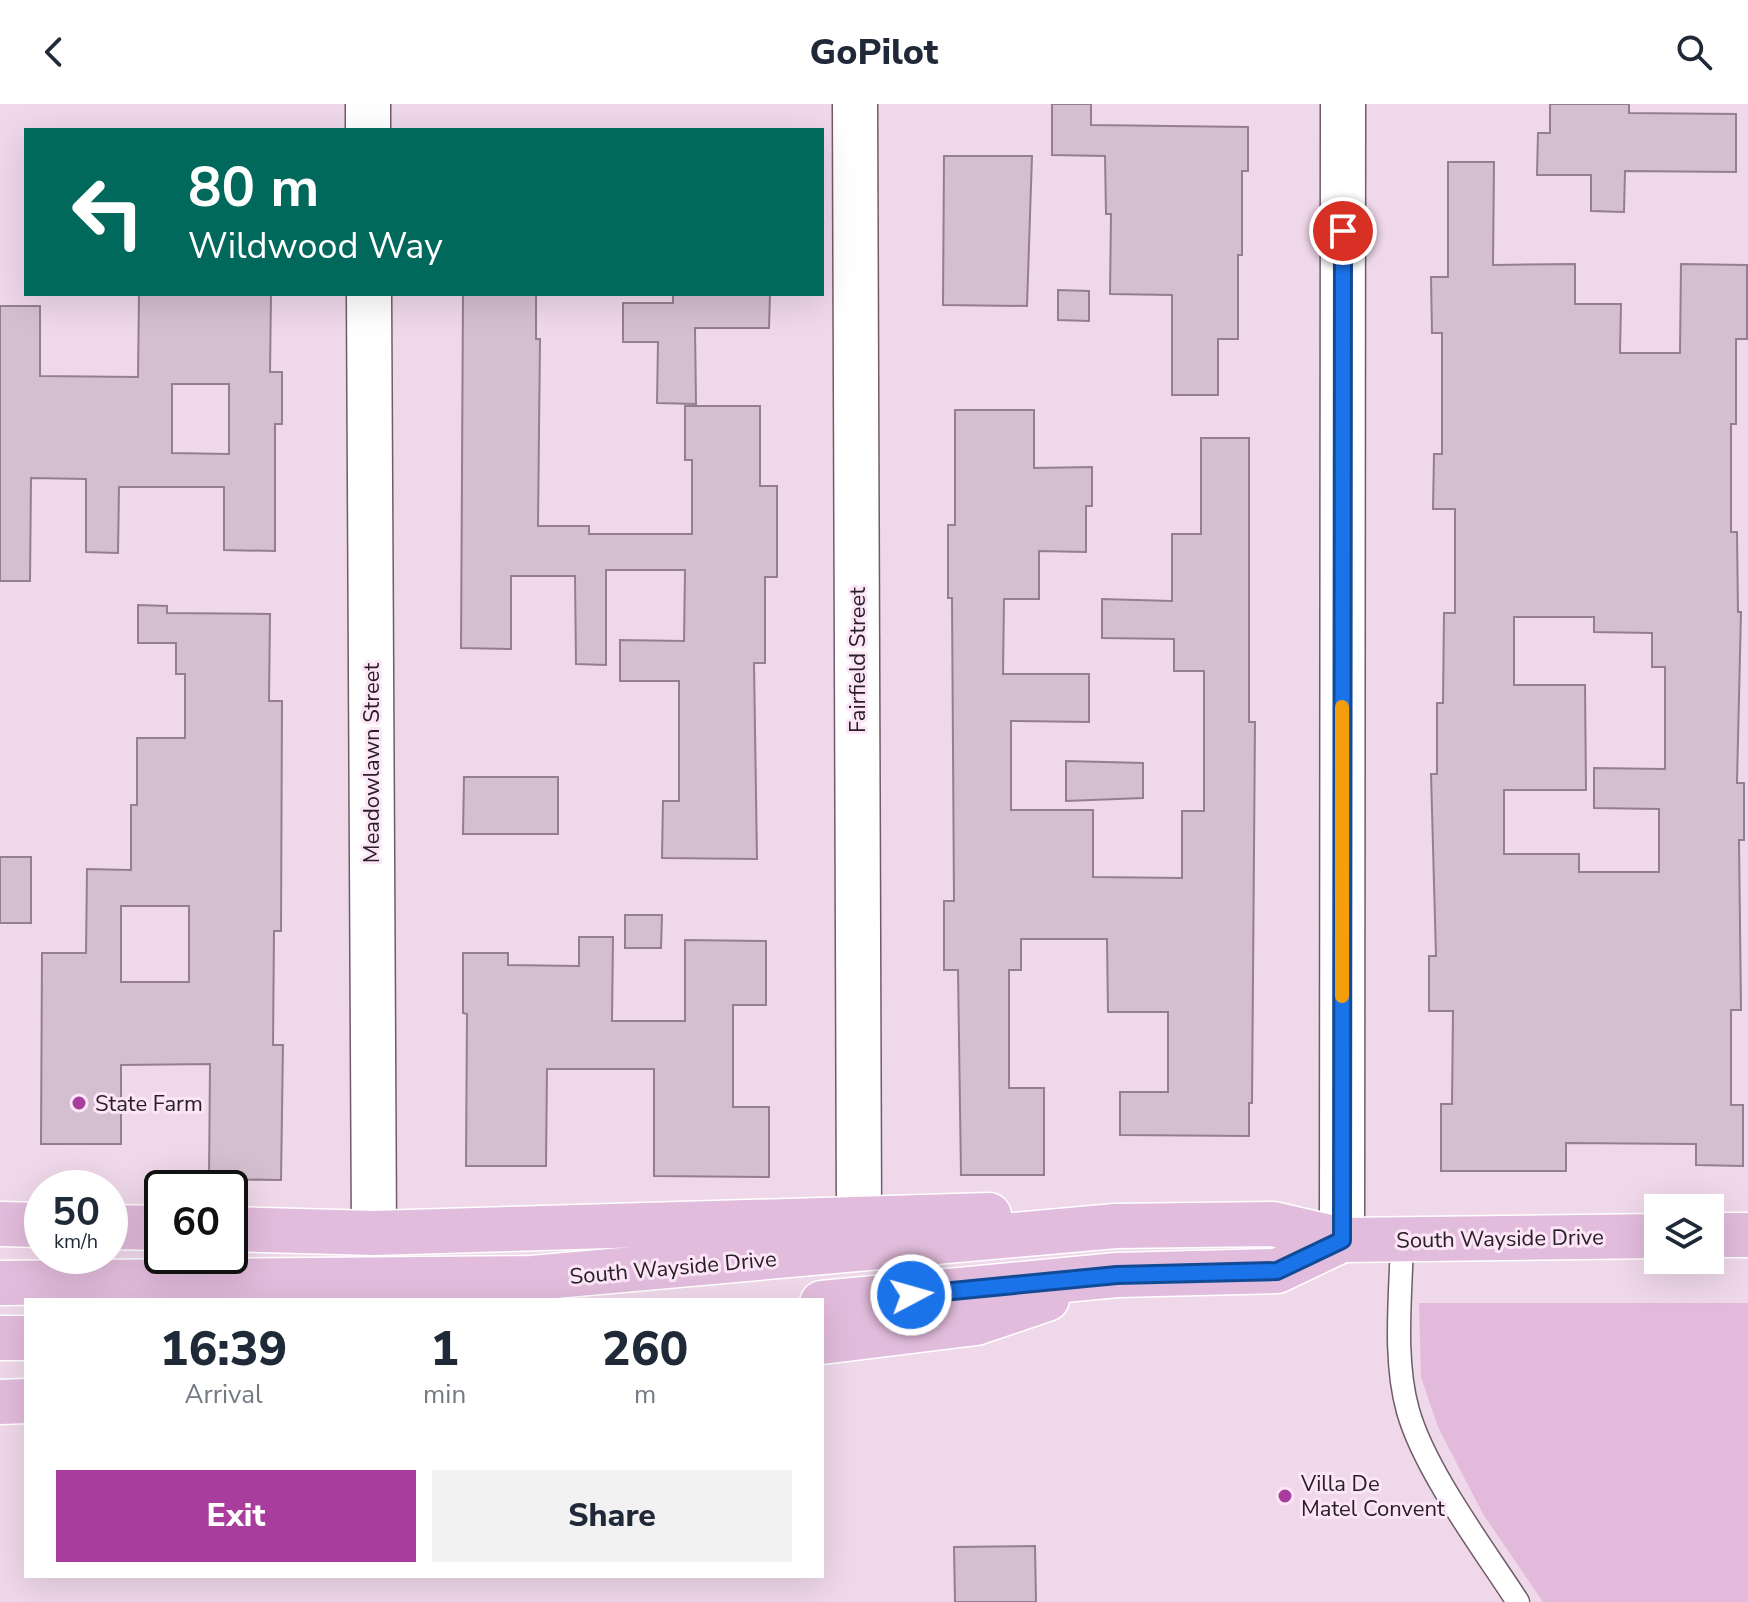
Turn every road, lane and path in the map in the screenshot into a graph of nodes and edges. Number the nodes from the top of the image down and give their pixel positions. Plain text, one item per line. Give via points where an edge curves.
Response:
1 (368, 104) edge
2 (855, 104) edge
3 (1343, 104) edge
4 (368, 128) edge
5 (369, 296) edge
6 (859, 1216) junction
7 (0, 1224) edge
8 (24, 1225) edge
9 (1115, 1226) junction
10 (248, 1230) edge
11 (374, 1233) junction
12 (1724, 1235) edge
13 (1748, 1235) edge
14 (1644, 1236) edge
15 (1402, 1239) junction
16 (1342, 1240) junction
17 (1117, 1275) junction
18 (0, 1283) edge
19 (824, 1303) edge
20 (0, 1338) edge
21 (24, 1338) edge
22 (824, 1342) edge
23 (24, 1401) edge
24 (0, 1402) edge
25 (1518, 1602) edge

1 - 4 street
2 - 6 street, Fairfield Street
3 - 16 street
5 - 11 street, Meadowlawn Street
6 - 9 main road via 968,1213
6 - 11 main road
7 - 8 main road
9 - 16 main road, South Wayside Drive via 1273,1224
9 - 18 main road, South Wayside Drive via 532,1278
10 - 11 main road
12 - 13 main road
14 - 15 main road, South Wayside Drive
15 - 16 main road, South Wayside Drive
15 - 25 lane via 1401,1357 1407,1411 1431,1464
16 - 17 main road, South Wayside Drive via 1277,1271
17 - 19 main road, South Wayside Drive
17 - 22 main road via 976,1323
20 - 21 main road
23 - 24 main road

